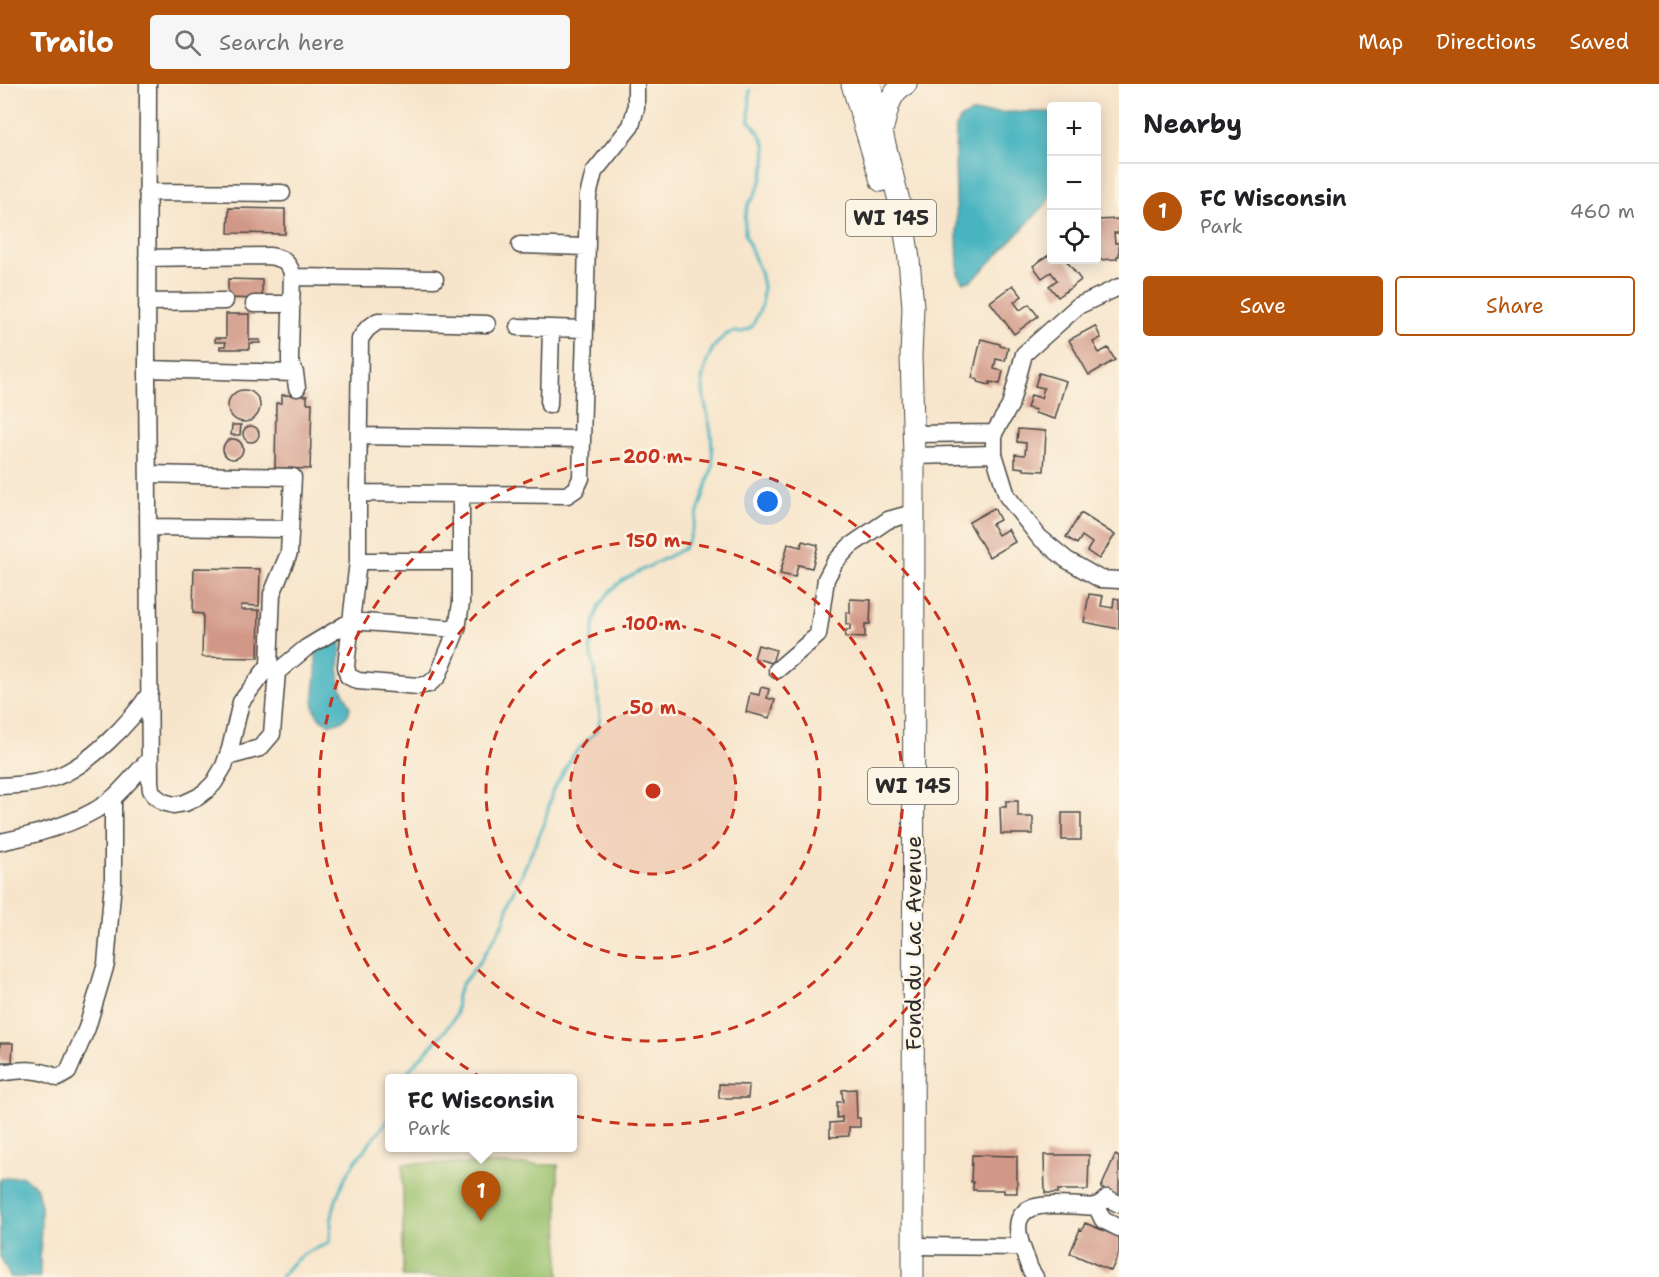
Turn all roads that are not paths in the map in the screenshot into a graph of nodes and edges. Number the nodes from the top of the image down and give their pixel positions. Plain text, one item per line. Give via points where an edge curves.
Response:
1 (148, 84) edge
2 (636, 84) edge
3 (852, 84) edge
4 (870, 84) edge
5 (906, 84) edge
6 (882, 130) junction
7 (147, 192) junction
8 (282, 193) dead end
9 (520, 245) dead end
10 (587, 247) junction
11 (147, 258) junction
12 (292, 277) junction
13 (435, 279) dead end
14 (1119, 287) edge
15 (225, 301) dead end
16 (147, 302) junction
17 (254, 304) dead end
18 (292, 304) junction
19 (487, 324) dead end
20 (518, 327) dead end
21 (551, 328) junction
22 (585, 329) junction
23 (911, 356) junction
24 (147, 369) junction
25 (549, 405) dead end
26 (994, 433) junction
27 (913, 434) junction
28 (359, 436) junction
29 (582, 439) junction
30 (994, 454) junction
31 (914, 456) junction
32 (148, 474) junction
33 (358, 494) junction
34 (461, 494) junction
35 (914, 513) junction
36 (149, 527) junction
37 (290, 529) junction
38 (358, 561) junction
39 (461, 561) junction
40 (1119, 580) edge
41 (351, 621) junction
42 (457, 629) junction
43 (777, 670) dead end
44 (150, 693) junction
45 (227, 757) junction
46 (150, 759) junction
47 (0, 786) edge
48 (113, 798) junction
49 (0, 842) edge
50 (0, 1073) edge
51 (1119, 1204) edge
52 (1096, 1206) junction
53 (1119, 1228) edge
54 (913, 1246) junction
55 (1022, 1247) junction
56 (913, 1277) edge
57 (1035, 1277) edge

1 - 7 street
2 - 10 street via 632,126 594,172 588,196
3 - 23 main road, Fond du Lac Avenue / WI 145 via 890,216
4 - 6 main road, Fond du Lac Avenue / WI 145
5 - 6 main road via 894,94
6 - 23 main road, Fond du Lac Avenue / WI 145 via 909,259 913,307
7 - 8 street
7 - 11 street
9 - 10 street
10 - 22 street
11 - 12 street via 270,256 289,265
11 - 16 street
12 - 13 street
12 - 18 street
14 - 26 street via 1078,306 1024,354 1010,406
15 - 16 street
16 - 24 street
17 - 18 street
18 - 24 street via 290,362 296,380
19 - 28 street via 378,321 367,329 360,339
20 - 21 street
21 - 22 street
21 - 25 street
22 - 29 street
23 - 27 main road, Fond du Lac Avenue / WI 145
24 - 32 street
26 - 27 street
26 - 30 street
27 - 31 main road, Fond du Lac Avenue / WI 145
28 - 29 street
28 - 33 street
29 - 34 street via 581,478 576,489 567,495
30 - 31 street
30 - 40 street via 1007,496 1039,537 1067,560 1100,579
31 - 35 main road, Fond du Lac Avenue / WI 145
32 - 36 street
32 - 37 street via 292,477
33 - 34 street
33 - 38 street
34 - 39 street
35 - 43 street via 888,520 850,546 835,562 826,579 818,635
35 - 54 main road, Fond du Lac Avenue / WI 145
36 - 37 street
36 - 44 street
37 - 45 street via 289,553 272,594 269,665 241,702
38 - 39 street
38 - 41 street
39 - 42 street
41 - 42 street
41 - 42 street via 348,676 358,681 418,686 429,684 438,675
41 - 45 street via 306,648 277,672 272,734 260,748
44 - 46 street
44 - 47 street via 133,717 68,772 38,782
45 - 46 street via 207,790 174,805 163,802 151,790
46 - 48 street
48 - 49 street via 86,816
48 - 50 street via 113,882 106,964 87,1028 68,1072 58,1078 30,1069
51 - 52 street via 1107,1198
52 - 53 street via 1103,1220
52 - 55 street via 1029,1208 1018,1225
54 - 55 street
54 - 56 main road, Fond du Lac Avenue / WI 145
55 - 57 street

